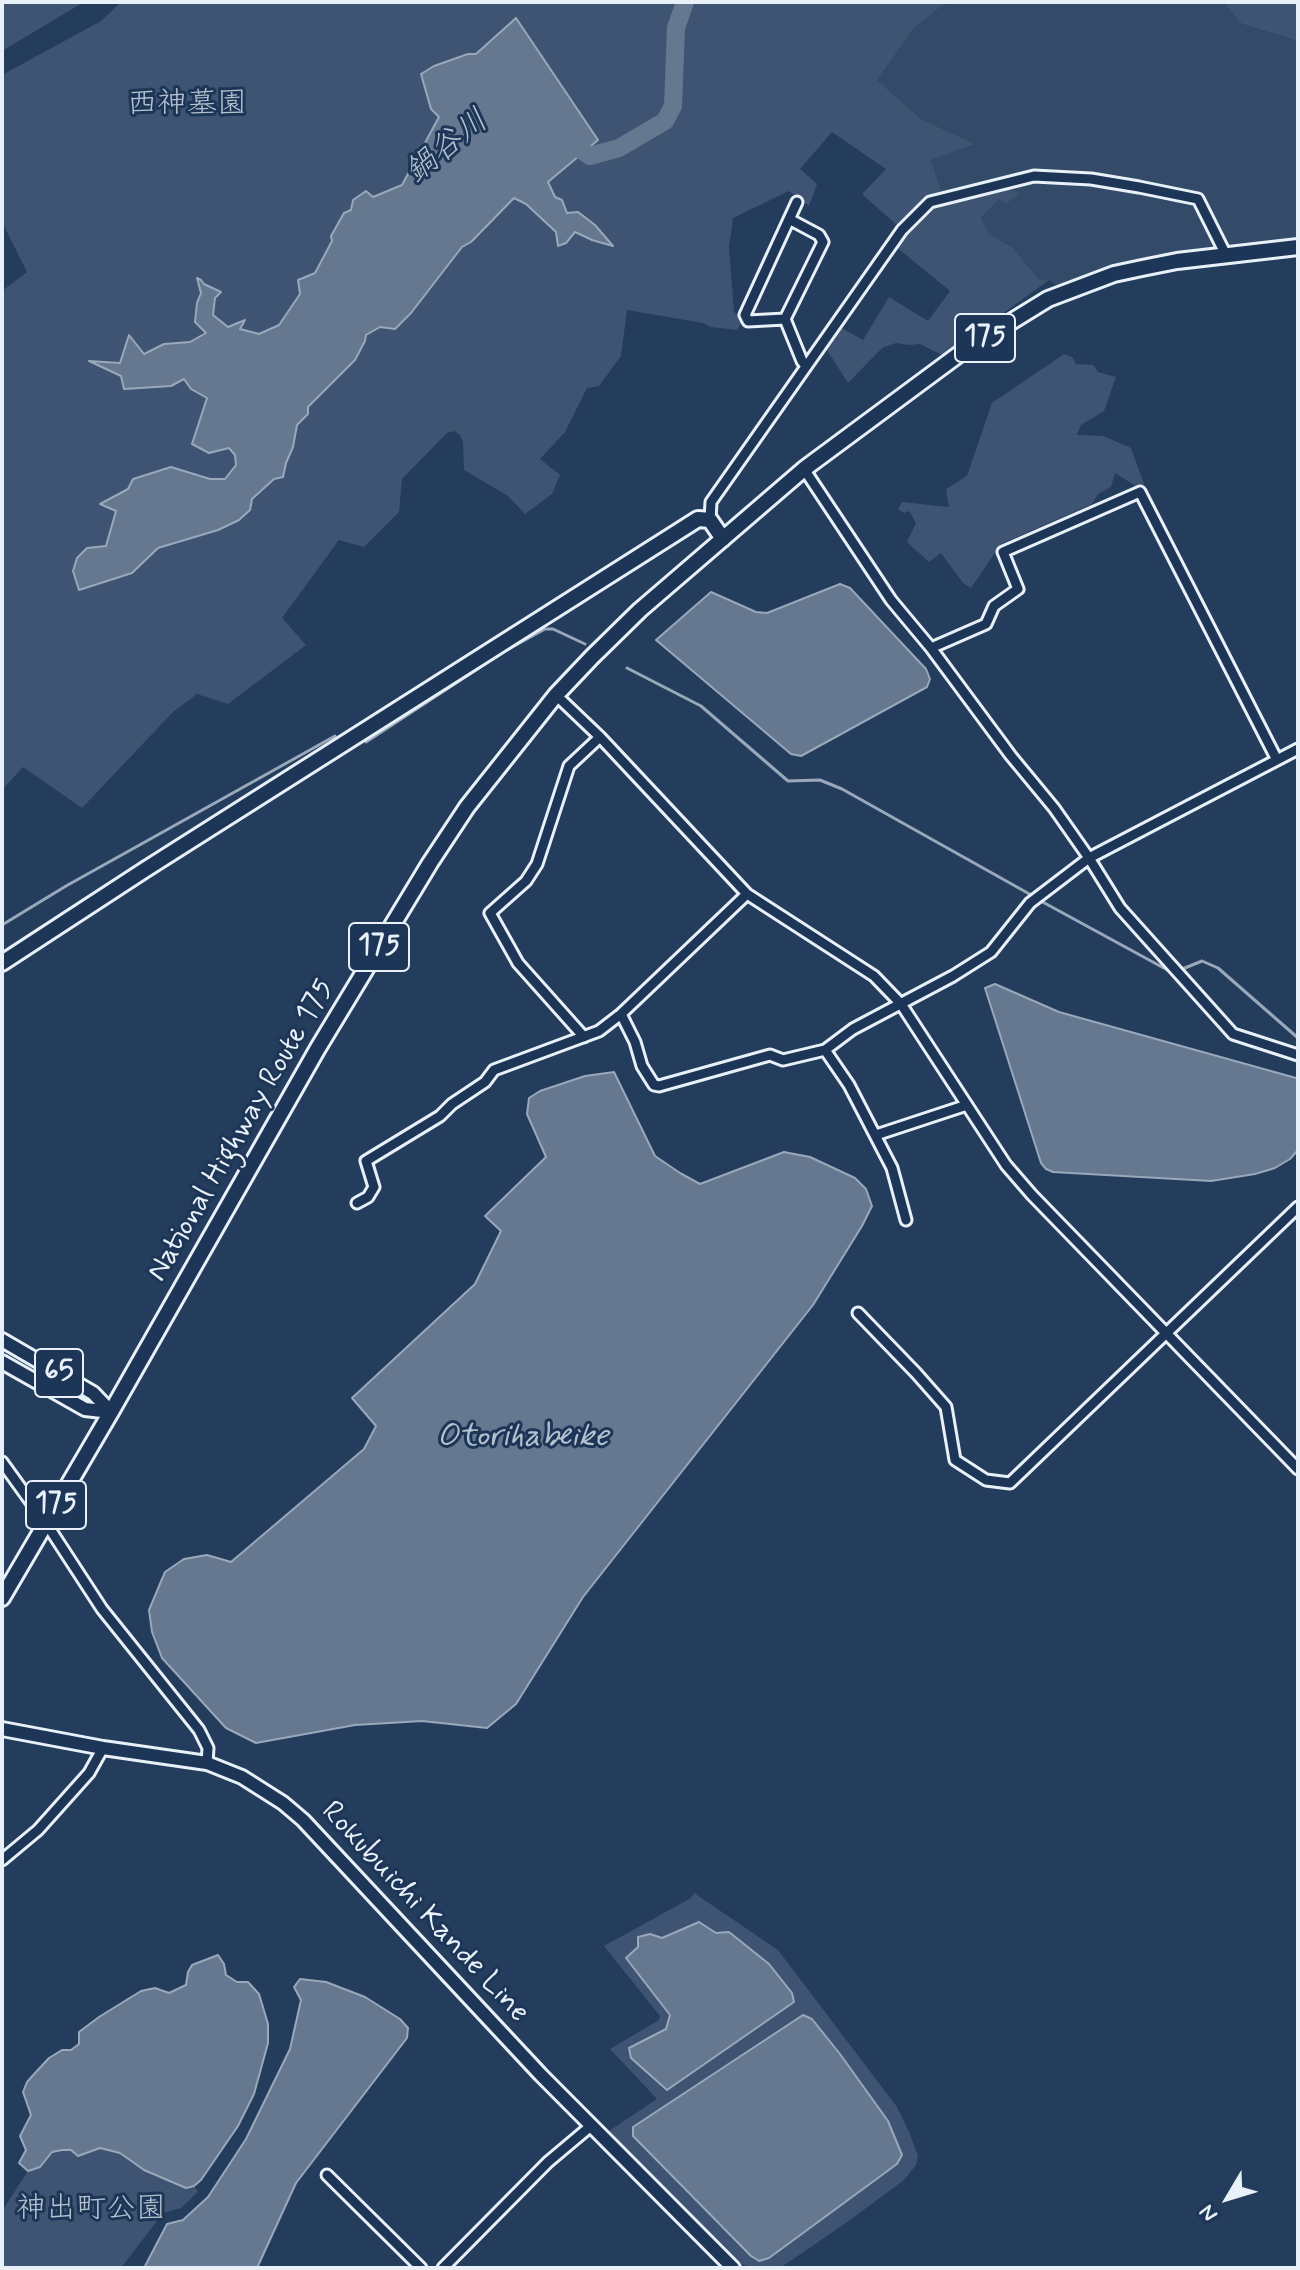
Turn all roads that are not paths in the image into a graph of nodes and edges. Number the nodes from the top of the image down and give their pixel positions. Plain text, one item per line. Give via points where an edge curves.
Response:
1 (797, 202) dead end
2 (789, 219) junction
3 (1298, 247) edge
4 (1226, 255) junction
5 (785, 319) junction
6 (806, 366) junction
7 (804, 469) junction
8 (710, 520) junction
9 (723, 539) junction
10 (931, 648) junction
11 (556, 695) junction
12 (600, 737) junction
13 (1298, 749) edge
14 (1277, 760) junction
15 (1089, 858) junction
16 (747, 894) junction
17 (2, 963) edge
18 (901, 1004) junction
19 (621, 1014) junction
20 (584, 1037) junction
21 (825, 1050) junction
22 (1298, 1055) edge
23 (967, 1105) junction
24 (876, 1135) junction
25 (357, 1203) dead end
26 (1298, 1207) edge
27 (906, 1220) dead end
28 (858, 1313) dead end
29 (1166, 1332) junction
30 (2, 1340) edge
31 (2, 1362) edge
32 (111, 1412) junction
33 (2, 1462) edge
34 (1298, 1469) edge
35 (46, 1523) junction
36 (2, 1598) edge
37 (2, 1729) edge
38 (103, 1748) junction
39 (207, 1763) junction
40 (2, 1860) edge
41 (592, 2125) junction
42 (327, 2175) dead end
43 (421, 2268) edge
44 (443, 2268) edge
45 (733, 2268) edge

1 - 2 street
2 - 5 street via 823,242
2 - 5 street via 745,315 748,321
3 - 4 highway, National Highway Route 175 / 175
4 - 6 street via 1198,199 1091,179 1034,176 944,197 930,202 902,230
4 - 7 highway, National Highway Route 175 / 175 via 1114,274 1048,299 962,352
5 - 6 street
6 - 8 street via 711,502
7 - 9 highway, National Highway Route 175 / 175
7 - 10 street via 891,600
8 - 9 highway
8 - 17 highway via 698,519
9 - 11 highway, National Highway Route 175 / 175 via 640,610
10 - 14 street via 986,624 994,606 1018,589 1003,552 1140,492
10 - 15 street
11 - 12 street
11 - 32 highway, National Highway Route 175 / 175 via 430,863
12 - 16 street
12 - 20 street via 569,766 537,864 490,913 518,963
13 - 14 street
14 - 15 street
15 - 18 street via 1030,903 991,952
15 - 22 street via 1120,908 1233,1034
16 - 18 street via 874,976
16 - 19 street
18 - 21 street
18 - 23 street
19 - 20 street
19 - 21 street via 642,1066 659,1086 770,1055 783,1060
20 - 25 street via 494,1070 440,1116 366,1161 374,1187
21 - 24 street
23 - 24 street
23 - 29 street via 1023,1185
24 - 27 street via 892,1168
26 - 29 street
28 - 29 street via 946,1407 955,1460 986,1480 1010,1483
29 - 34 street
30 - 32 main road, 65 via 93,1393
31 - 32 main road, 65 via 85,1409
32 - 35 highway, National Highway Route 175 / 175
33 - 35 street
35 - 36 highway, National Highway Route 175 / 175
35 - 39 street via 102,1609 199,1730 208,1748
37 - 38 main road, Rokubuichi Kande Line
38 - 39 main road, Rokubuichi Kande Line
38 - 40 street via 89,1773 38,1830
39 - 41 main road, Rokubuichi Kande Line via 263,1789 303,1820
41 - 44 street
41 - 45 main road, Rokubuichi Kande Line
42 - 43 street

